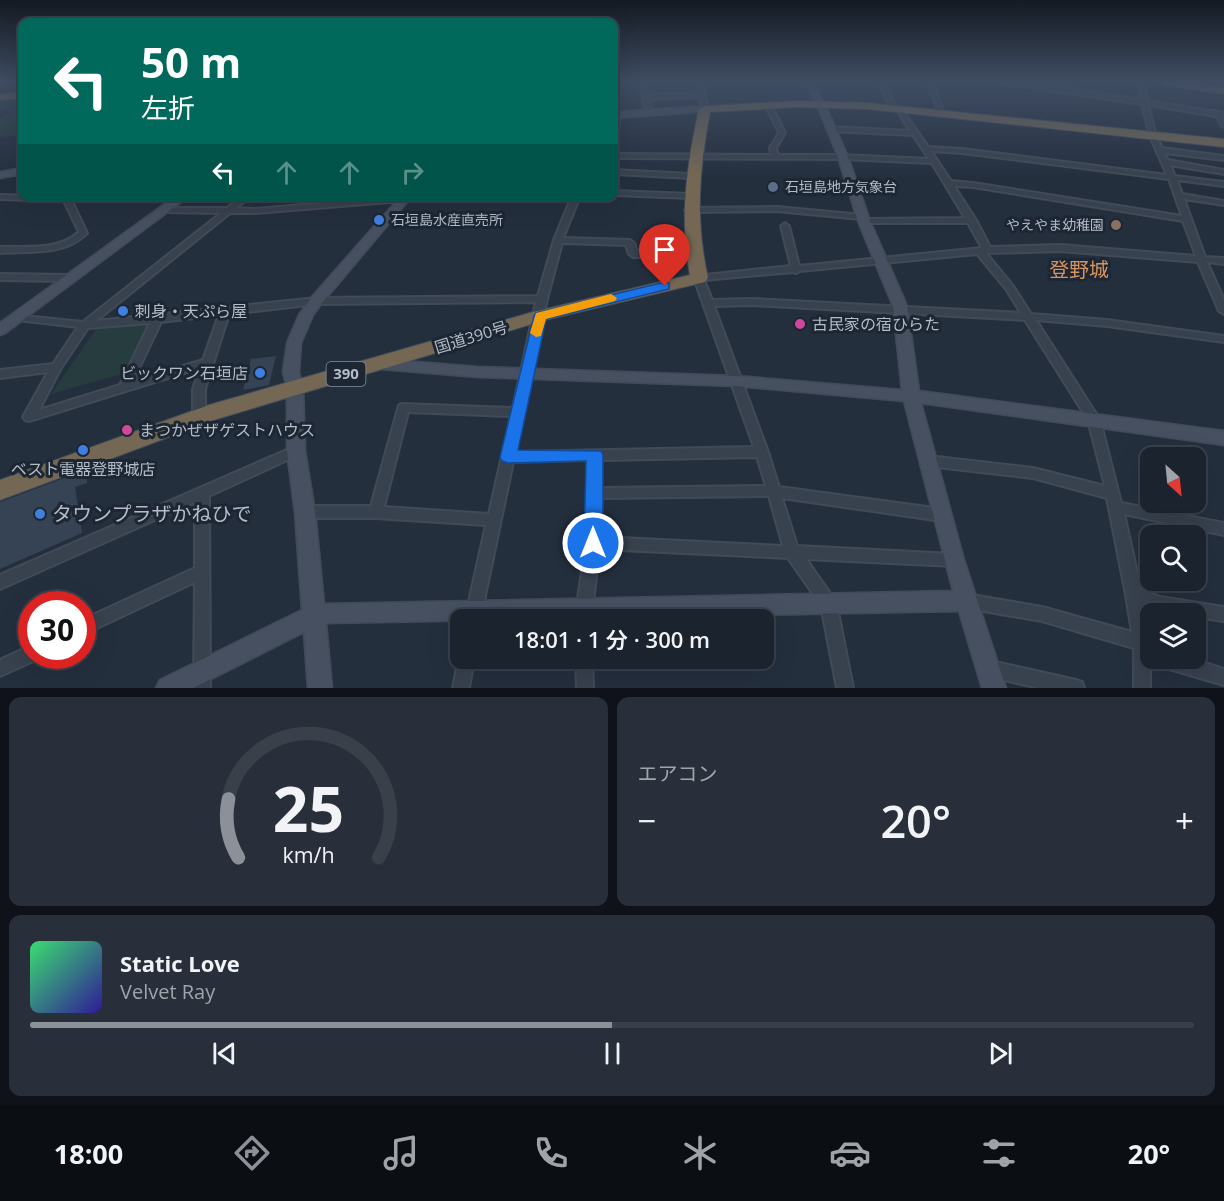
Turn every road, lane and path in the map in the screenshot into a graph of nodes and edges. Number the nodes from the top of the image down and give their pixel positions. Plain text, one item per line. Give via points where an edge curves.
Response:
1 (704, 114) edge
2 (773, 114) edge
3 (824, 114) edge
4 (901, 114) edge
5 (952, 114) edge
6 (1147, 114) edge
7 (1221, 115) edge
8 (1224, 125) edge
9 (830, 129) junction
10 (916, 134) junction
11 (1153, 136) junction
12 (1224, 143) edge
13 (927, 149) junction
14 (1160, 150) junction
15 (618, 156) edge
16 (775, 156) junction
17 (843, 157) junction
18 (695, 158) junction
19 (1224, 158) edge
20 (935, 161) junction
21 (1166, 162) junction
22 (18, 172) edge
23 (618, 172) edge
24 (1224, 172) edge
25 (0, 175) edge
26 (692, 176) junction
27 (1172, 177) junction
28 (948, 183) junction
29 (1224, 184) edge
30 (618, 194) edge
31 (1179, 196) junction
32 (0, 197) edge
33 (18, 198) edge
34 (68, 201) edge
35 (176, 201) edge
36 (240, 201) edge
37 (359, 201) edge
38 (404, 201) edge
39 (574, 201) edge
40 (690, 203) junction
41 (1224, 203) edge
42 (163, 210) junction
43 (226, 212) junction
44 (863, 219) junction
45 (1187, 219) junction
46 (972, 220) junction
47 (785, 226) dead end
48 (558, 240) junction
49 (0, 250) edge
50 (983, 250) junction
51 (694, 254) junction
52 (881, 259) junction
53 (1201, 259) junction
54 (1224, 261) edge
55 (796, 270) junction
56 (0, 277) edge
57 (70, 278) junction
58 (699, 278) junction
59 (316, 301) junction
60 (709, 303) junction
61 (541, 308) junction
62 (901, 311) junction
63 (1224, 311) edge
64 (225, 312) junction
65 (1026, 315) junction
66 (18, 317) junction
67 (157, 319) junction
68 (85, 325) junction
69 (0, 330) edge
70 (1224, 339) edge
71 (206, 363) junction
72 (381, 364) junction
73 (56, 367) junction
74 (0, 374) edge
75 (526, 374) junction
76 (736, 381) junction
77 (125, 387) junction
78 (295, 388) junction
79 (911, 396) junction
80 (518, 412) junction
81 (199, 417) junction
82 (1094, 420) junction
83 (1224, 438) edge
84 (296, 451) junction
85 (762, 452) junction
86 (595, 455) junction
87 (508, 457) junction
88 (928, 461) junction
89 (0, 490) edge
90 (773, 490) junction
91 (202, 493) junction
92 (594, 493) junction
93 (1115, 500) junction
94 (376, 512) junction
95 (305, 513) junction
96 (942, 515) junction
97 (495, 520) junction
98 (1224, 529) edge
99 (593, 543) junction
100 (792, 552) junction
101 (954, 560) junction
102 (203, 571) junction
103 (0, 582) edge
104 (1134, 595) junction
105 (966, 601) junction
106 (828, 602) junction
107 (475, 609) edge
108 (584, 609) edge
109 (685, 609) edge
110 (450, 614) edge
111 (1224, 614) edge
112 (312, 617) junction
113 (1140, 618) edge
114 (96, 621) edge
115 (1140, 650) edge
116 (18, 660) edge
117 (0, 668) edge
118 (986, 668) junction
119 (464, 669) edge
120 (584, 669) edge
121 (1146, 669) edge
122 (1199, 669) edge
123 (1224, 677) edge
124 (202, 678) edge
125 (168, 688) edge
126 (320, 688) edge
127 (461, 688) edge
128 (585, 688) edge
129 (845, 688) edge
130 (994, 688) edge
131 (1076, 688) edge
132 (1142, 688) edge

1 - 18 highway
2 - 16 street via 782,133 773,148
3 - 9 street
4 - 10 street
5 - 11 highway
6 - 11 street
7 - 8 street
9 - 10 street
9 - 17 street
10 - 13 street
11 - 12 highway
11 - 14 street
13 - 20 street
13 - 27 street
14 - 19 street
14 - 21 street
15 - 18 street
16 - 17 street
16 - 18 street
17 - 20 street
17 - 44 street
18 - 26 highway
20 - 28 street
21 - 24 street
21 - 27 street
22 - 25 street
23 - 26 street
26 - 40 highway
27 - 29 street
27 - 31 street
28 - 45 street
28 - 46 street
30 - 40 street
31 - 41 street
31 - 45 street
32 - 33 street
34 - 49 street via 82,233 72,242
35 - 42 street
36 - 43 street
37 - 43 street
38 - 59 street
39 - 48 street
40 - 44 street
40 - 51 highway
42 - 43 street
42 - 57 street
43 - 68 street
44 - 46 street
44 - 52 street
45 - 53 street
46 - 50 street
47 - 55 street
48 - 51 street via 630,243 633,254
48 - 61 street
50 - 52 street
50 - 53 street via 1060,248
50 - 65 street
51 - 58 highway
52 - 55 street
52 - 62 street
53 - 54 street
53 - 63 street
55 - 58 street
56 - 57 street
57 - 66 street
58 - 60 street
58 - 61 highway, 国道390号 / 390
59 - 61 street
59 - 64 street
59 - 78 street via 294,344 291,372
60 - 62 street
60 - 76 street
61 - 72 highway, 国道390号 / 390
61 - 75 street
62 - 65 street
62 - 79 street
64 - 67 street
64 - 71 street
65 - 70 street
65 - 82 street
66 - 68 street
66 - 69 street
67 - 68 street
67 - 77 street
68 - 73 street
71 - 77 street
71 - 81 street via 199,389
72 - 75 street
72 - 78 highway, 国道390号 / 390
73 - 74 street
73 - 77 street via 29,417
75 - 76 street
75 - 80 street
76 - 79 street
76 - 85 street
78 - 81 highway, 国道390号 / 390
78 - 84 street
79 - 82 street
79 - 88 street
80 - 87 street
80 - 94 street via 403,408
81 - 89 highway, 国道390号 / 390
82 - 83 street
82 - 93 street
84 - 91 street
84 - 95 street
85 - 86 street
85 - 90 street
86 - 87 street
86 - 92 street
87 - 97 street
88 - 93 street via 1033,473
88 - 96 street
90 - 92 street
90 - 96 street
90 - 100 street
91 - 102 street
91 - 103 street
92 - 99 street
93 - 98 street
93 - 104 street
94 - 95 street
94 - 97 street
95 - 112 street
96 - 101 street
97 - 107 street
99 - 100 street
99 - 108 street
100 - 101 street
100 - 106 street
101 - 105 street
102 - 114 street
102 - 124 street
104 - 111 street via 1160,604
104 - 113 street
105 - 106 street
105 - 115 street via 1042,614
105 - 118 street
106 - 109 street
106 - 129 street
110 - 112 street via 352,612
112 - 124 street
112 - 126 street
116 - 117 street
118 - 130 street
118 - 131 street
119 - 127 street
120 - 128 street
121 - 132 street
122 - 123 street
124 - 125 street

